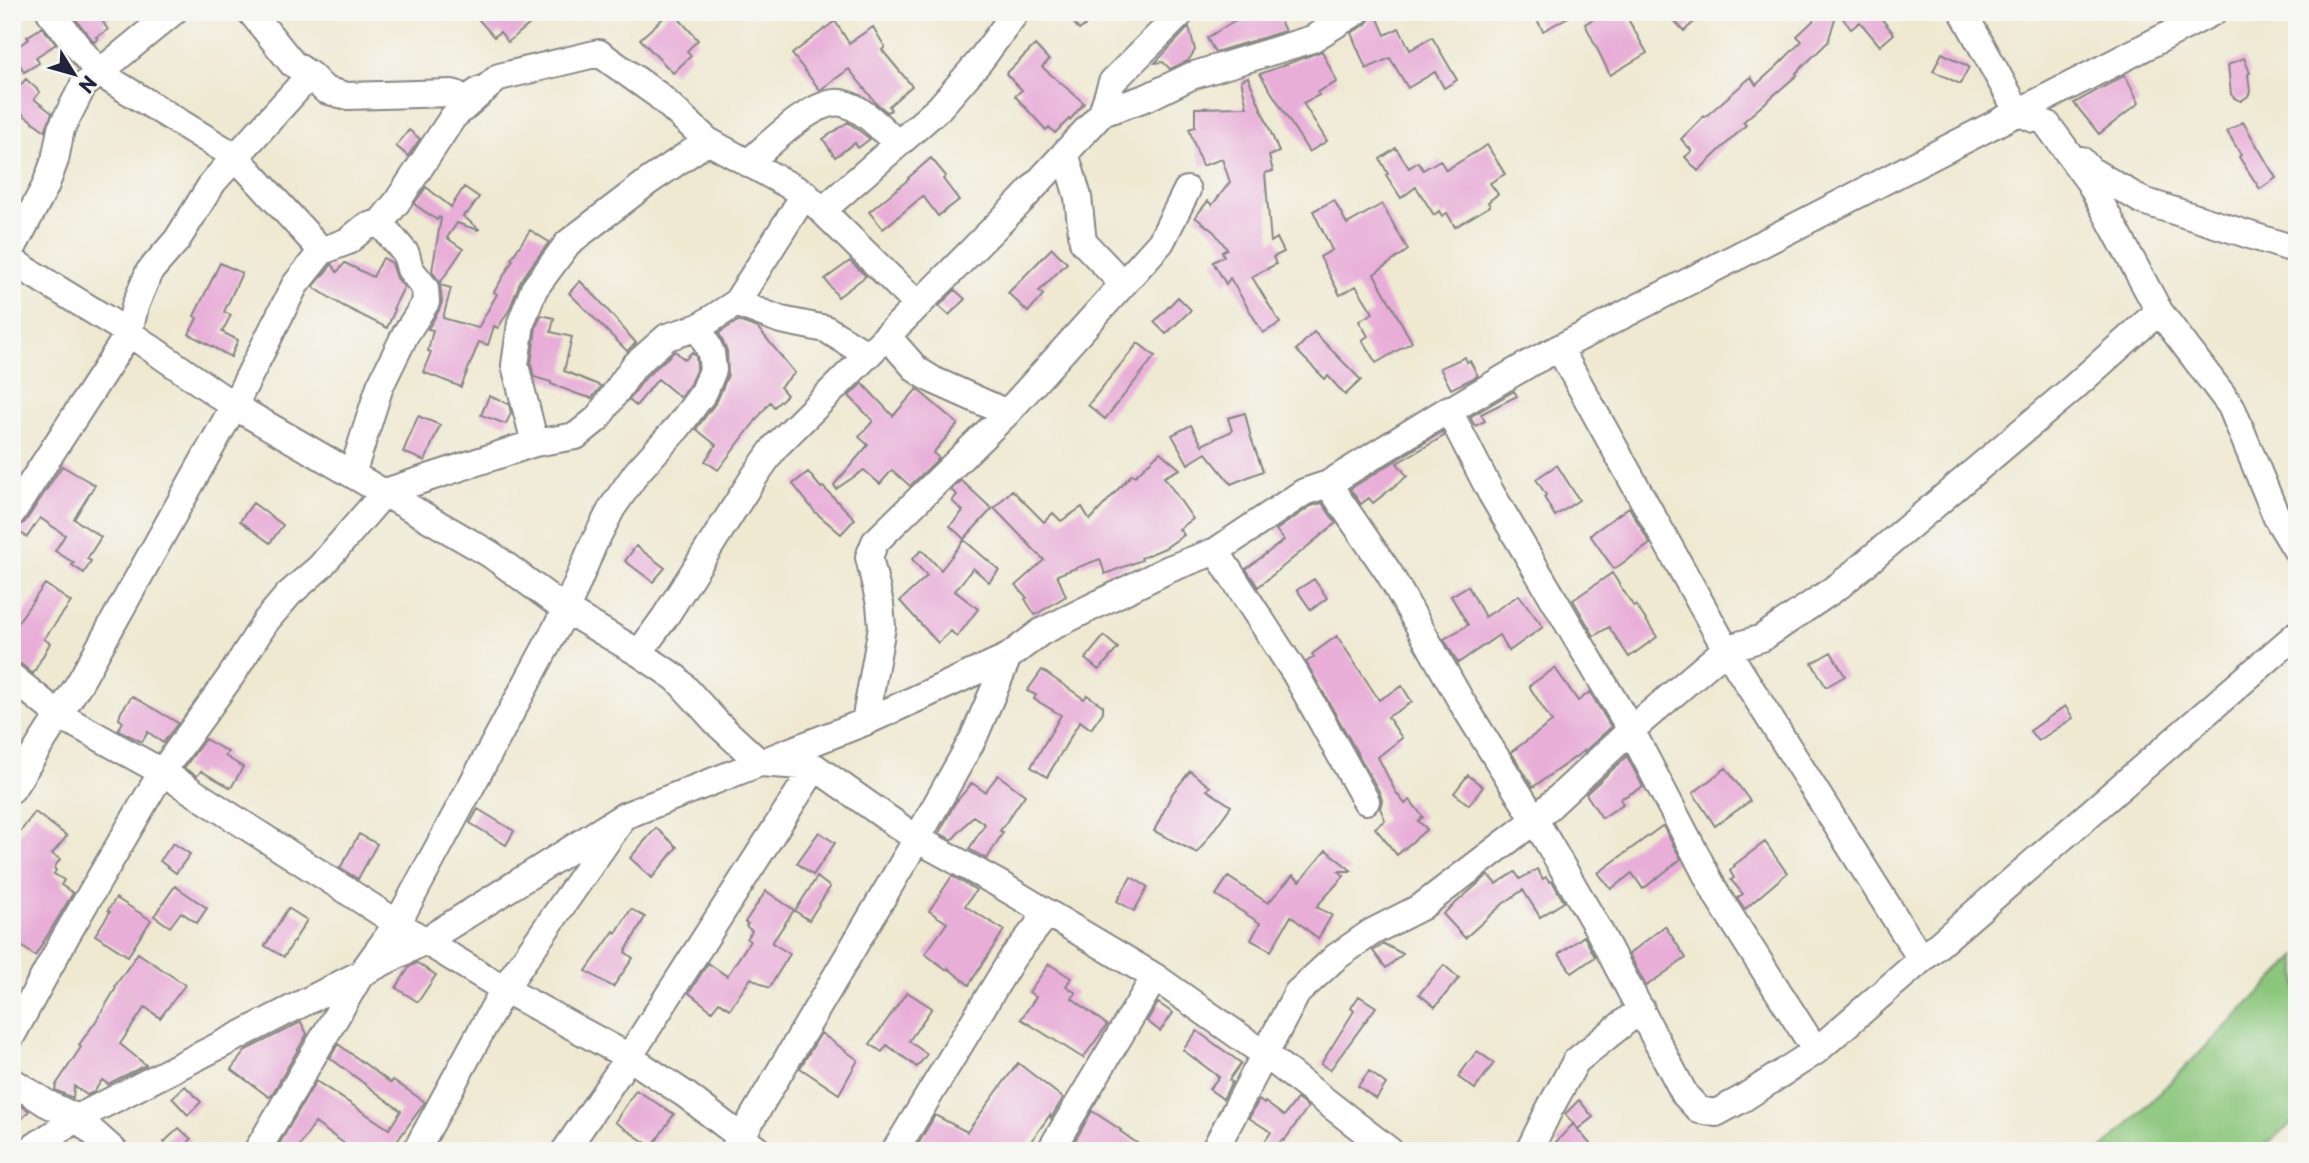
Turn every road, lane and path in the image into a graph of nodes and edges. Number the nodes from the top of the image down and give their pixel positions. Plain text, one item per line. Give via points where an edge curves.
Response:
1 (50, 12) edge
2 (173, 12) edge
3 (251, 12) edge
4 (1016, 12) edge
5 (1182, 12) edge
6 (1356, 12) edge
7 (1963, 12) edge
8 (2213, 12) edge
9 (99, 73) junction
10 (310, 75) junction
11 (499, 77) junction
12 (2018, 112) junction
13 (1102, 113) junction
14 (2047, 124) junction
15 (708, 141) junction
16 (898, 144) junction
17 (1065, 153) junction
18 (236, 157) junction
19 (748, 163) junction
20 (1187, 190) dead end
21 (814, 202) junction
22 (380, 223) junction
23 (12, 249) edge
24 (2297, 250) edge
25 (322, 251) junction
26 (12, 261) edge
27 (1123, 284) junction
28 (736, 303) junction
29 (918, 305) junction
30 (2159, 311) junction
31 (699, 327) junction
32 (129, 333) junction
33 (888, 337) junction
34 (1559, 348) junction
35 (868, 355) junction
36 (234, 406) junction
37 (1449, 411) junction
38 (1007, 413) junction
39 (535, 443) junction
40 (352, 474) junction
41 (1328, 484) junction
42 (385, 492) junction
43 (12, 513) edge
44 (1216, 551) junction
45 (2297, 551) edge
46 (566, 610) junction
47 (2297, 634) edge
48 (1726, 649) junction
49 (639, 653) junction
50 (1008, 657) junction
51 (12, 677) edge
52 (59, 715) junction
53 (865, 722) junction
54 (1631, 730) junction
55 (760, 763) junction
56 (815, 767) junction
57 (162, 772) junction
58 (12, 789) edge
59 (1366, 801) dead end
60 (624, 816) junction
61 (1535, 820) junction
62 (917, 839) junction
63 (1048, 913) junction
64 (397, 924) junction
65 (425, 941) junction
66 (1921, 960) junction
67 (361, 975) junction
68 (1155, 977) junction
69 (504, 989) junction
70 (1641, 1009) junction
71 (12, 1035) edge
72 (1816, 1051) junction
73 (1266, 1055) junction
74 (629, 1057) junction
75 (12, 1081) edge
76 (77, 1118) junction
77 (1362, 1142) edge
78 (744, 1147) edge
79 (28, 1151) edge
80 (114, 1151) edge
81 (257, 1151) edge
82 (416, 1151) edge
83 (565, 1151) edge
84 (895, 1151) edge
85 (1050, 1151) edge
86 (1214, 1151) edge
87 (1390, 1151) edge
88 (1529, 1151) edge

1 - 9 street
2 - 9 street
3 - 10 street via 292,64
4 - 16 street via 939,108
5 - 13 street via 1112,82
6 - 13 street via 1312,39 1191,76
7 - 12 street
8 - 12 street
9 - 18 street
9 - 23 street via 83,86 61,129 45,187
10 - 11 street via 325,90 347,96 452,93 463,102
10 - 18 street
11 - 15 street via 599,53 658,95
11 - 22 street via 453,117
12 - 14 street
12 - 34 street
13 - 17 street
14 - 24 street via 2090,170 2143,201
14 - 30 street via 2090,183
15 - 19 street
15 - 39 street via 568,243 534,289 515,365
16 - 19 street via 872,119 841,103 832,104 799,120
16 - 21 street
17 - 27 street via 1078,197 1083,242
17 - 29 street
18 - 25 street
18 - 32 street via 149,272
19 - 21 street
20 - 27 street via 1161,242
21 - 28 street
21 - 29 street
22 - 25 street
22 - 40 street via 406,254 410,270 425,288 426,302 380,386
25 - 36 street via 295,285
26 - 32 street
27 - 38 street
28 - 31 street
28 - 35 street via 781,320 826,329
29 - 33 street
30 - 45 street via 2231,405 2277,518
30 - 48 street via 1840,585 1762,638
31 - 39 street via 667,337 642,358 597,419 576,436
31 - 46 street via 713,370 704,391 612,508
32 - 36 street
32 - 43 street
33 - 35 street
33 - 38 street via 917,370
34 - 37 street
34 - 48 street
35 - 49 street via 775,447
36 - 40 street
36 - 52 street
37 - 41 street
37 - 54 street via 1491,493
38 - 53 street via 875,542 869,557 882,627
39 - 42 street
40 - 42 street
41 - 44 street via 1304,492
41 - 61 street via 1389,573
42 - 46 street via 491,554
42 - 57 street via 266,621
44 - 50 street via 1041,632
44 - 59 street via 1295,673
46 - 49 street
46 - 64 street
47 - 66 street
48 - 54 street
48 - 66 street
49 - 55 street via 676,678
50 - 53 street
50 - 62 street via 973,739
51 - 52 street
52 - 57 street
52 - 58 street
53 - 55 street
54 - 61 street
54 - 72 street via 1718,897
55 - 56 street
55 - 60 street
56 - 62 street
56 - 74 street
57 - 64 street
57 - 71 street
60 - 65 street
60 - 69 street
61 - 70 street
61 - 73 street via 1421,907 1336,957 1297,993
62 - 63 street
62 - 78 street via 796,1043
63 - 68 street
63 - 84 street via 1013,957
64 - 65 street
64 - 67 street
65 - 67 street
65 - 69 street
66 - 72 street
67 - 76 street
67 - 81 street
68 - 73 street
68 - 85 street
69 - 74 street
69 - 82 street
70 - 72 street via 1685,1095 1699,1110 1716,1113
70 - 88 street via 1576,1061
73 - 77 street
73 - 86 street
74 - 78 street via 685,1095
74 - 83 street
75 - 76 street
76 - 79 street
76 - 80 street
77 - 87 street

